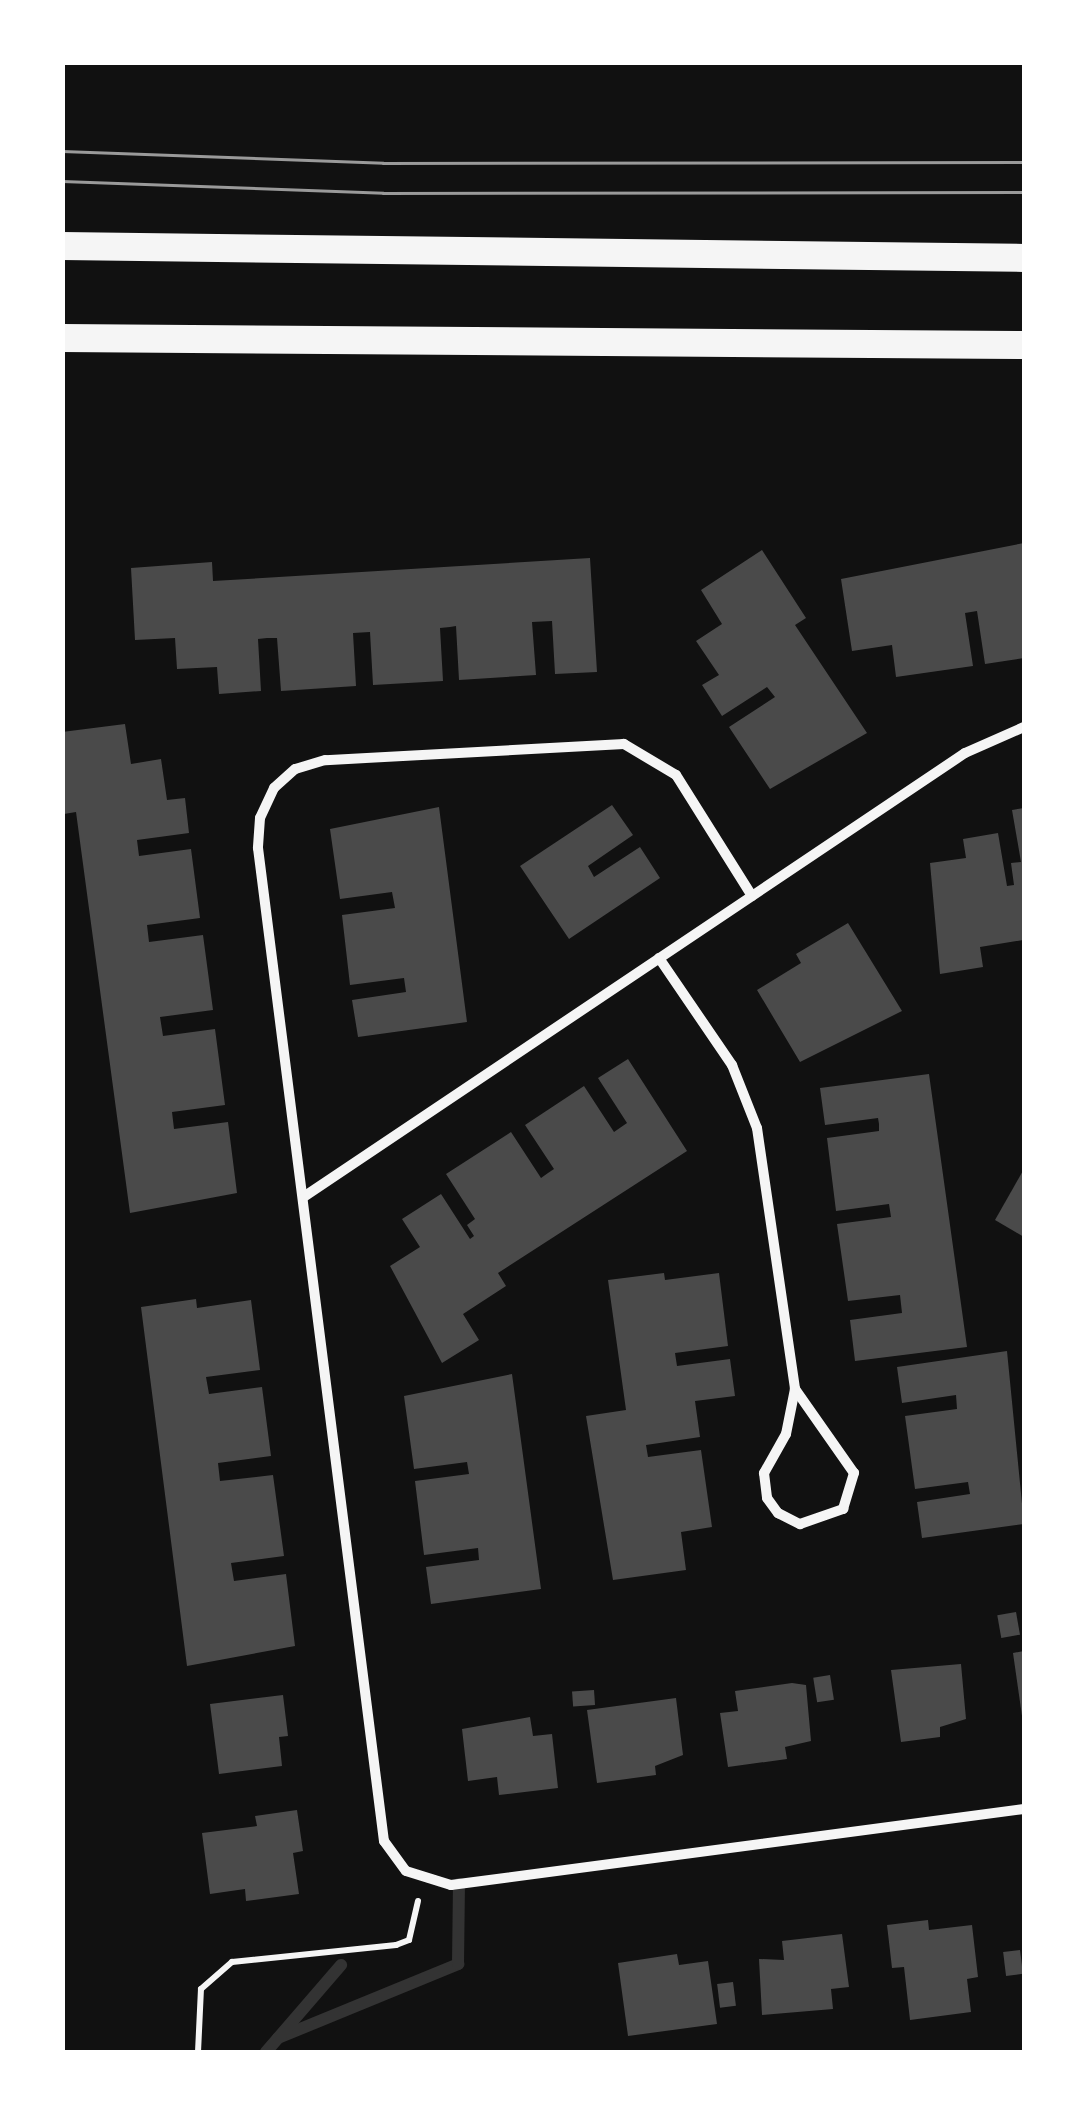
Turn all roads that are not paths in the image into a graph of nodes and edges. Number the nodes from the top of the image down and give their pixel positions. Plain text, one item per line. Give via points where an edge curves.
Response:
1 (62, 246) edge
2 (1024, 258) edge
3 (62, 338) edge
4 (1024, 345) edge
5 (1024, 726) edge
6 (752, 896) junction
7 (659, 958) junction
8 (305, 1196) junction
9 (796, 1389) junction
10 (1024, 1809) edge

1 - 2 highway
3 - 4 highway
5 - 6 street via 988,738
6 - 7 street
6 - 8 street via 676,775 624,744 325,760 295,769 274,788 260,818 258,848
7 - 8 street
7 - 9 street via 748,1096
8 - 10 street via 380,1825 406,1871 459,1884
9 - 9 street via 786,1434 764,1473 767,1498 800,1524 842,1510 854,1473

